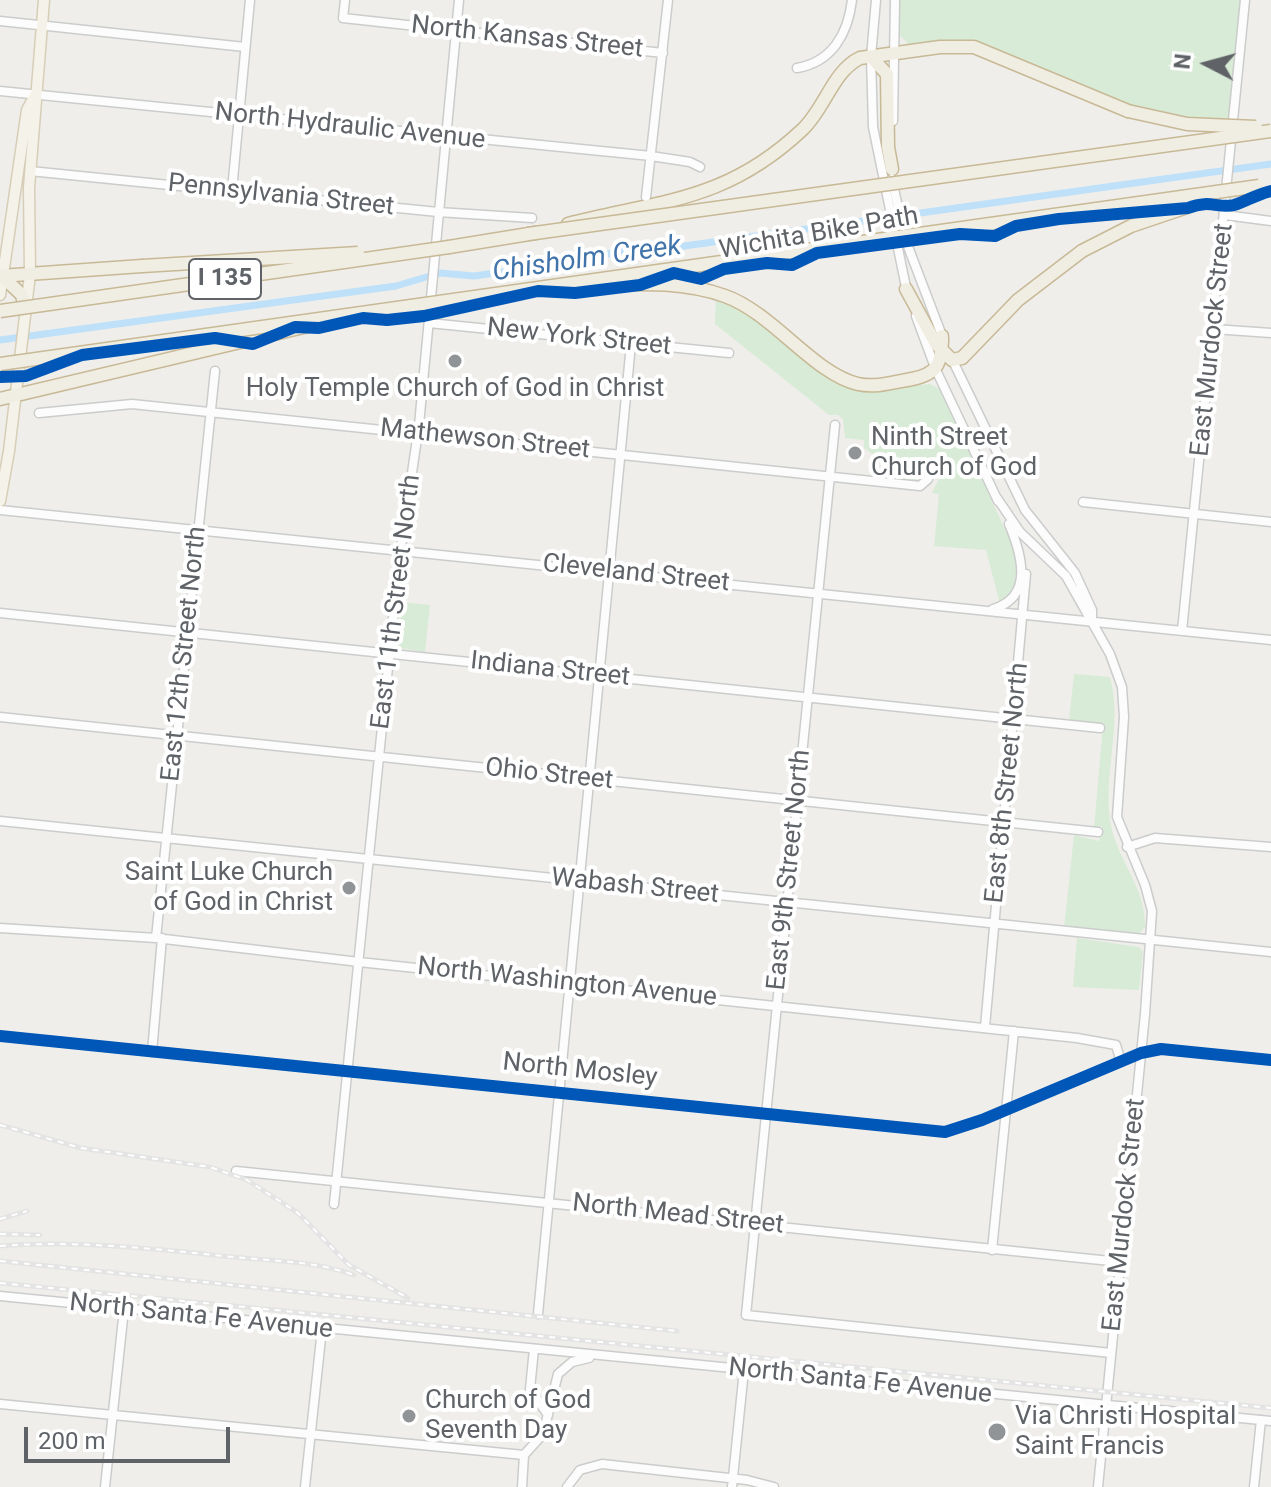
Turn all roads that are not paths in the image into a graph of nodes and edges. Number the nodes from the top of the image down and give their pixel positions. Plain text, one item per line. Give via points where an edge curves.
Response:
1 (44, 0) edge
2 (250, 0) edge
3 (345, 0) edge
4 (459, 0) edge
5 (668, 0) edge
6 (852, 0) edge
7 (876, 0) edge
8 (895, 0) edge
9 (1245, 0) edge
10 (0, 21) edge
11 (41, 25) junction
12 (457, 31) junction
13 (245, 47) junction
14 (663, 53) junction
15 (897, 54) junction
16 (871, 57) junction
17 (797, 68) dead end
18 (0, 91) edge
19 (35, 95) junction
20 (239, 116) junction
21 (1271, 129) edge
22 (446, 136) junction
23 (651, 156) junction
24 (700, 167) dead end
25 (892, 169) junction
26 (30, 171) junction
27 (1265, 186) edge
28 (888, 188) junction
29 (232, 190) junction
30 (646, 197) dead end
31 (438, 212) junction
32 (1225, 215) junction
33 (532, 218) dead end
34 (1271, 221) edge
35 (528, 234) junction
36 (449, 247) junction
37 (30, 274) junction
38 (1, 276) edge
39 (559, 286) junction
40 (906, 289) junction
41 (0, 295) edge
42 (25, 309) junction
43 (0, 311) edge
44 (362, 315) junction
45 (429, 323) junction
46 (1214, 329) junction
47 (1271, 333) edge
48 (942, 336) joint
49 (631, 344) junction
50 (729, 353) dead end
51 (947, 356) junction
52 (0, 364) edge
53 (936, 370) junction
54 (215, 371) dead end
55 (0, 384) edge
56 (14, 396) junction
57 (0, 399) edge
58 (211, 412) junction
59 (39, 413) dead end
60 (835, 425) dead end
61 (418, 433) junction
62 (620, 454) junction
63 (829, 476) junction
64 (928, 479) dead end
65 (997, 498) junction
66 (0, 501) edge
67 (1083, 502) dead end
68 (0, 510) edge
69 (1196, 513) junction
70 (1271, 522) edge
71 (198, 529) junction
72 (1016, 541) junction
73 (403, 550) junction
74 (609, 571) junction
75 (817, 592) junction
76 (989, 611) junction
77 (0, 613) edge
78 (1024, 615) junction
79 (1092, 622) junction
80 (1182, 631) junction
81 (188, 632) junction
82 (1271, 640) edge
83 (389, 653) junction
84 (598, 675) junction
85 (807, 698) junction
86 (0, 717) edge
87 (1014, 720) junction
88 (1100, 728) dead end
89 (177, 736) junction
90 (378, 757) junction
91 (588, 779) junction
92 (797, 800) junction
93 (0, 821) edge
94 (1004, 821) junction
95 (1098, 832) dead end
96 (166, 840) junction
97 (1127, 847) junction
98 (1271, 847) edge
99 (368, 860) junction
100 (578, 880) junction
101 (787, 903) junction
102 (994, 925) junction
103 (0, 928) edge
104 (159, 938) junction
105 (1151, 940) junction
106 (1271, 952) edge
107 (359, 962) junction
108 (569, 982) junction
109 (777, 1005) junction
110 (985, 1027) junction
111 (1014, 1031) junction
112 (0, 1036) edge
113 (152, 1052) junction
114 (1141, 1053) junction
115 (1271, 1060) edge
116 (1121, 1062) junction
117 (348, 1071) junction
118 (559, 1091) junction
119 (1008, 1109) junction
120 (765, 1113) junction
121 (236, 1171) dead end
122 (337, 1182) junction
123 (549, 1201) junction
124 (334, 1204) dead end
125 (755, 1223) junction
126 (992, 1250) junction
127 (1120, 1262) junction
128 (0, 1296) edge
129 (124, 1309) junction
130 (538, 1314) dead end
131 (322, 1329) junction
132 (534, 1349) junction
133 (546, 1349) junction
134 (1111, 1353) junction
135 (597, 1356) junction
136 (566, 1366) junction
137 (744, 1370) junction
138 (0, 1404) edge
139 (1106, 1407) junction
140 (113, 1416) junction
141 (549, 1416) junction
142 (1261, 1420) junction
143 (1271, 1421) edge
144 (311, 1433) junction
145 (524, 1455) junction
146 (732, 1483) edge
147 (105, 1487) edge
148 (305, 1487) edge
149 (522, 1487) edge
150 (567, 1487) edge
151 (774, 1487) edge
152 (1098, 1487) edge
153 (1254, 1487) edge

1 - 11 main road
2 - 13 street
3 - 12 street, North Kansas Street via 343,18
4 - 12 street, East 11th Street North
5 - 14 street
6 - 17 street via 845,31 833,49 818,62
7 - 16 street
8 - 15 street
9 - 32 street, East Murdock Street
10 - 11 street
11 - 13 street
11 - 19 main road
12 - 14 street, North Kansas Street
12 - 22 street, East 11th Street North
13 - 20 street
14 - 23 street
15 - 16 highway
15 - 21 highway, bridge via 949,46 978,48 1128,111 1187,124
15 - 25 street
16 - 25 highway via 887,74
16 - 28 street via 873,127
16 - 35 highway, bridge via 848,64 806,127 743,175 680,200
18 - 19 street, North Hydraulic Avenue
19 - 20 street, North Hydraulic Avenue
19 - 26 main road
19 - 38 main road via 27,110
20 - 22 street, North Hydraulic Avenue
20 - 29 street
21 - 35 highway, I 135, bridge
22 - 23 street, North Hydraulic Avenue
22 - 31 street, East 11th Street North
23 - 24 street, North Hydraulic Avenue
23 - 30 street
25 - 28 street
26 - 29 street, Pennsylvania Street
26 - 37 main road
27 - 39 highway, I 135, bridge
27 - 51 highway, bridge via 1156,216 1082,251 1018,300 970,354
28 - 40 street, East 8th Street North
28 - 48 street
29 - 31 street, Pennsylvania Street
31 - 33 street, Pennsylvania Street
31 - 45 street, East 11th Street North
32 - 34 street
32 - 46 street, East Murdock Street
35 - 36 highway, I 135
36 - 37 highway, bridge
36 - 43 highway, I 135, bridge
37 - 38 highway
37 - 42 main road
38 - 41 main road
38 - 42 highway via 22,295
39 - 44 highway, I 135, bridge
39 - 53 highway, bridge via 665,284 729,297 857,383 888,384
40 - 51 highway
40 - 53 street, East 8th Street North
42 - 56 main road
44 - 52 highway, I 135, bridge
44 - 56 highway, bridge
45 - 49 street, New York Street
45 - 61 street, East 11th Street North
46 - 47 street
46 - 69 street, East Murdock Street
48 - 51 highway
49 - 50 street, New York Street
49 - 62 street
51 - 53 highway
51 - 79 street, East Murdock Street via 1025,510 1075,573
53 - 65 street, East 8th Street North
54 - 58 street, East 12th Street North
55 - 56 highway
56 - 57 highway
56 - 66 main road
58 - 59 street, Mathewson Street via 132,404
58 - 61 street, Mathewson Street
58 - 71 street, East 12th Street North
60 - 63 street, East 9th Street North
61 - 62 street, Mathewson Street
61 - 73 street, East 11th Street North
62 - 63 street, Mathewson Street
62 - 74 street
63 - 64 street, Mathewson Street via 920,486
63 - 75 street, East 9th Street North
65 - 72 street, East 8th Street North
65 - 79 street, East Murdock Street via 1020,532 1066,576
67 - 69 street
68 - 71 street, Cleveland Street
69 - 70 street
69 - 80 street, East Murdock Street
71 - 73 street, Cleveland Street
71 - 81 street, East 12th Street North
72 - 76 street, East 8th Street North via 1021,586 1010,602
72 - 78 street, East 8th Street North via 1024,553
73 - 74 street, Cleveland Street
73 - 83 street, East 11th Street North
74 - 75 street, Cleveland Street
74 - 84 street
75 - 76 street, Cleveland Street
75 - 85 street, East 9th Street North
76 - 78 street, Cleveland Street
77 - 81 street, Indiana Street
78 - 79 street, Cleveland Street
78 - 87 street, East 8th Street North
79 - 80 street, Cleveland Street
79 - 97 street, East Murdock Street via 1122,687 1115,803
80 - 82 street, Cleveland Street
81 - 83 street, Indiana Street
81 - 89 street, East 12th Street North
83 - 84 street, Indiana Street
83 - 90 street, East 11th Street North
84 - 85 street, Indiana Street
84 - 91 street
85 - 87 street, Indiana Street
85 - 92 street, East 9th Street North
86 - 89 street, Ohio Street
87 - 88 street, Indiana Street
87 - 94 street, East 8th Street North
89 - 90 street, Ohio Street
89 - 96 street, East 12th Street North
90 - 91 street, Ohio Street
90 - 99 street, East 11th Street North
91 - 92 street, Ohio Street
91 - 100 street
92 - 94 street, Ohio Street
92 - 101 street, East 9th Street North
93 - 96 street, Wabash Street
94 - 95 street, Ohio Street
94 - 102 street, East 8th Street North
96 - 99 street, Wabash Street
96 - 104 street, East 12th Street North
97 - 98 street via 1155,838
97 - 105 street, East Murdock Street via 1150,898
99 - 100 street, Wabash Street
99 - 107 street, East 11th Street North
100 - 101 street, Wabash Street
100 - 108 street
101 - 102 street, Wabash Street
101 - 109 street, East 9th Street North
102 - 105 street, Wabash Street
102 - 110 street, East 8th Street North
103 - 104 street, North Washington Avenue
104 - 107 street, North Washington Avenue
104 - 113 street, East 12th Street North
105 - 106 street, Wabash Street
105 - 114 street, East Murdock Street
107 - 108 street, North Washington Avenue
107 - 117 street, East 11th Street North
108 - 109 street, North Washington Avenue
108 - 118 street
109 - 110 street, North Washington Avenue
109 - 120 street, East 9th Street North
110 - 111 street, North Washington Avenue
111 - 116 street, North Washington Avenue via 1116,1045
111 - 119 street
112 - 113 street, North Mosley
113 - 117 street, North Mosley
114 - 115 street via 1161,1049
114 - 116 street, North Mosley
114 - 127 street, East Murdock Street
116 - 119 street, North Mosley
117 - 118 street, North Mosley
117 - 122 street, East 11th Street North
118 - 120 street, North Mosley
118 - 123 street
119 - 120 street, North Mosley via 945,1132
119 - 126 street
120 - 125 street, East 9th Street North
121 - 122 street, North Mead Street
122 - 123 street, North Mead Street
122 - 124 street, East 11th Street North
123 - 125 street, North Mead Street
123 - 130 street
125 - 126 street, North Mead Street
125 - 134 street, East 9th Street North via 746,1315
126 - 127 street, North Mead Street
127 - 134 street, East Murdock Street
128 - 129 street, North Santa Fe Avenue
129 - 131 street, North Santa Fe Avenue
129 - 140 street
131 - 132 street, North Santa Fe Avenue
131 - 144 street
132 - 133 street, North Santa Fe Avenue
132 - 141 street via 530,1389
133 - 135 street, North Santa Fe Avenue
133 - 136 street
134 - 139 street, East Murdock Street
135 - 136 street
135 - 137 street, North Santa Fe Avenue
136 - 141 street via 554,1382
137 - 139 street, North Santa Fe Avenue
137 - 146 street
138 - 140 street
139 - 142 street, North Santa Fe Avenue
139 - 152 street, East Murdock Street
140 - 144 street
140 - 147 street
141 - 145 street via 543,1434
142 - 143 street, North Santa Fe Avenue
142 - 153 street
144 - 145 street
144 - 148 street
145 - 149 street
146 - 150 street via 602,1464 580,1470
146 - 151 street

